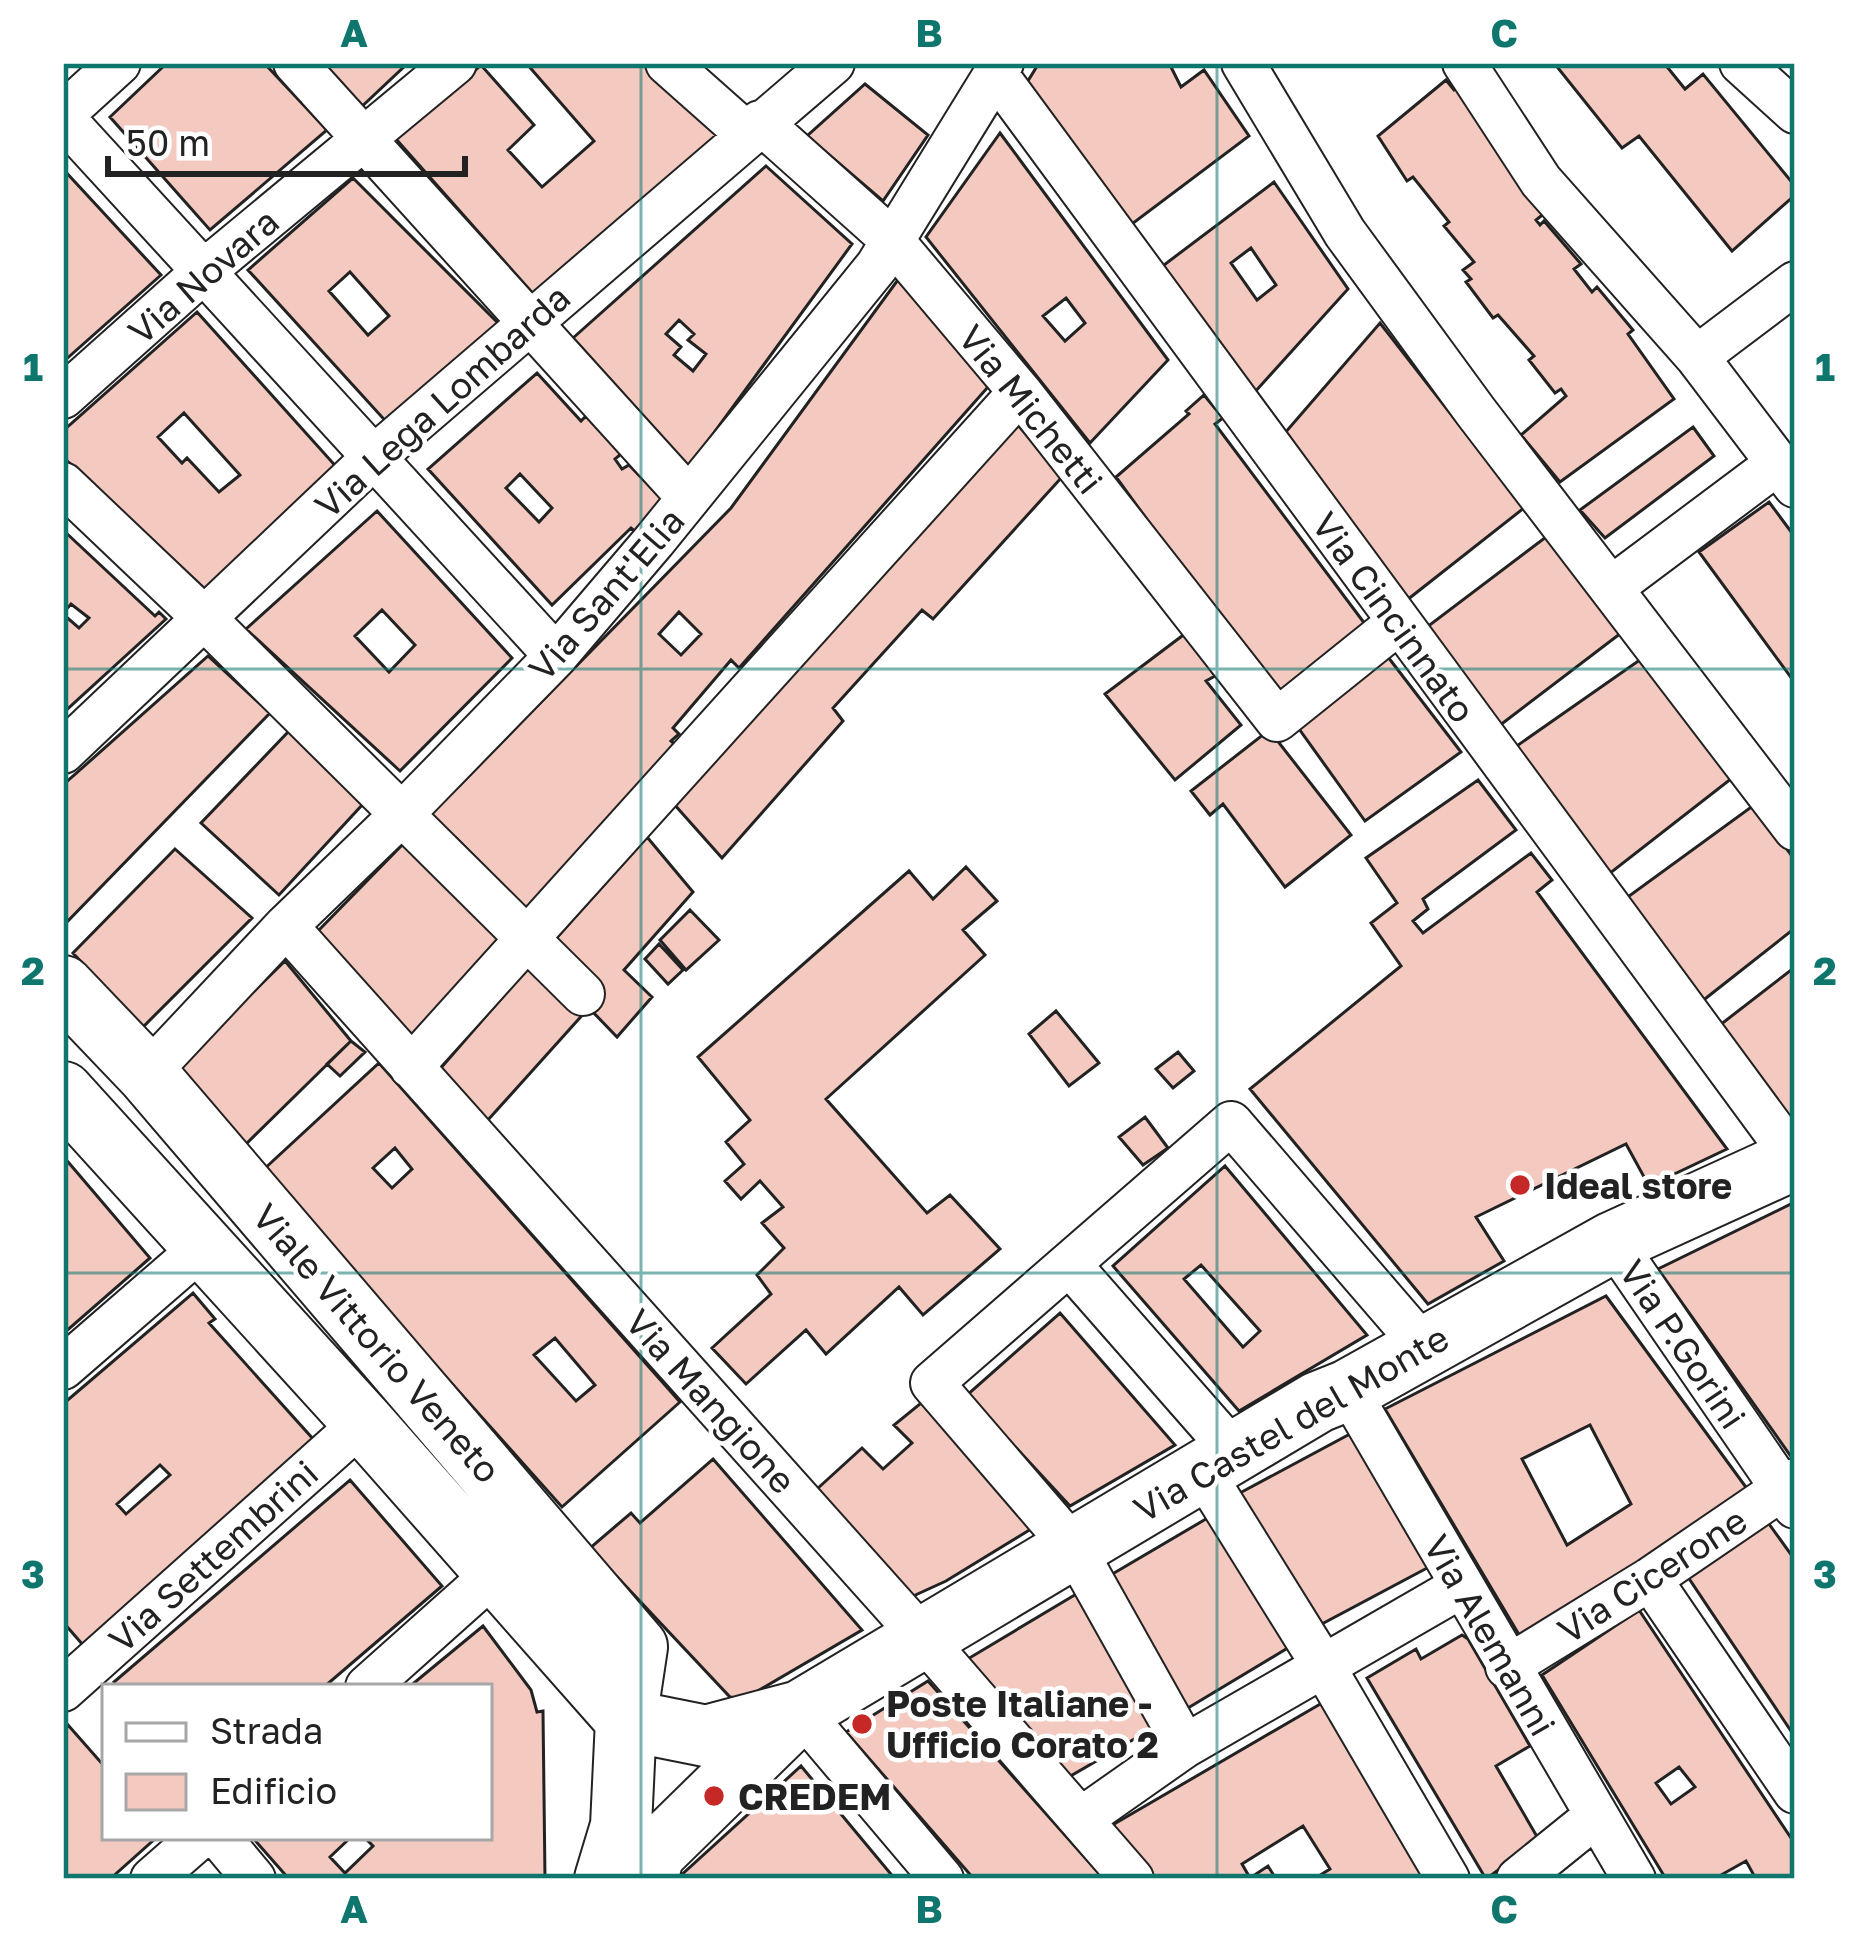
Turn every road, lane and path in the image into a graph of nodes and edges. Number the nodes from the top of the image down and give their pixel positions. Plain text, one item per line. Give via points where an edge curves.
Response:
1 (119, 63) edge
2 (295, 63) edge
3 (455, 63) edge
4 (667, 63) edge
5 (833, 63) edge
6 (1243, 63) edge
7 (1464, 63) edge
8 (1741, 63) edge
9 (999, 69) edge
10 (1795, 112) edge
11 (63, 116) edge
12 (753, 128) junction
13 (364, 141) junction
14 (891, 239) junction
15 (203, 272) junction
16 (1795, 284) edge
17 (527, 324) junction
18 (1697, 357) junction
19 (1020, 392) junction
20 (63, 398) edge
21 (374, 457) junction
22 (1786, 474) edge
23 (63, 484) edge
24 (689, 498) junction
25 (1611, 588) junction
26 (204, 618) junction
27 (1398, 623) junction
28 (556, 656) junction
29 (63, 752) edge
30 (402, 814) junction
31 (1795, 829) edge
32 (286, 926) junction
33 (529, 940) junction
34 (63, 986) edge
35 (583, 994) dead end
36 (137, 1063) junction
37 (411, 1067) junction
38 (64, 1094) edge
39 (1795, 1159) edge
40 (1613, 1242) junction
41 (205, 1245) junction
42 (1069, 1264) junction
43 (1425, 1348) junction
44 (63, 1368) edge
45 (1348, 1390) junction
46 (363, 1422) junction
47 (1218, 1462) junction
48 (1791, 1492) edge
49 (1074, 1548) junction
50 (496, 1571) junction
51 (1650, 1579) junction
52 (1462, 1586) junction
53 (923, 1638) junction
54 (1324, 1667) junction
55 (1507, 1667) junction
56 (78, 1681) edge
57 (370, 1684) edge
58 (800, 1711) junction
59 (626, 1720) junction
60 (1185, 1746) junction
61 (1795, 1792) edge
62 (1596, 1816) junction
63 (1081, 1820) junction
64 (197, 1840) edge
65 (222, 1840) edge
66 (632, 1863) edge
67 (152, 1879) edge
68 (254, 1879) edge
69 (942, 1879) edge
70 (1132, 1879) edge
71 (1448, 1879) edge
72 (1518, 1879) edge
73 (1634, 1879) edge

1 - 11 street
2 - 13 street
3 - 13 street, Via Novara
4 - 12 street, Via Michetti
5 - 12 street, Via Lega Lombarda
6 - 25 street via 1345,233
7 - 18 street via 1541,181
8 - 10 street
9 - 14 street, Via Sant'Elia
9 - 27 street, Via Cincinnato
11 - 15 street
12 - 14 street, Via Michetti
12 - 17 street, Via Lega Lombarda
13 - 15 street, Via Novara
13 - 17 street
14 - 19 street, Via Michetti
14 - 24 street, Via Sant'Elia
15 - 20 street, Via Novara
15 - 21 street
16 - 18 street
17 - 21 street, Via Lega Lombarda
17 - 24 street
18 - 22 street
19 - 27 street, Via Michetti via 1276,720
19 - 33 street
21 - 26 street, Via Lega Lombarda
21 - 28 street
22 - 25 street
23 - 26 street
24 - 28 street, Via Sant'Elia
25 - 31 street
26 - 29 street, Via Lega Lombarda
26 - 30 street
27 - 39 street, Via Cincinnato
28 - 30 street, Via Sant'Elia
30 - 32 street, Via Sant'Elia
30 - 33 street
32 - 36 street, Via Sant'Elia
32 - 37 street, Via Mangione
33 - 35 street
33 - 37 street
34 - 36 main road, Viale Vittorio Veneto
36 - 38 street, Via Sant'Elia
36 - 59 main road, Viale Vittorio Veneto via 637,1647
37 - 53 street, Via Mangione
38 - 41 main road, Viale Vittorio Veneto
39 - 40 main road, Via Castel del Monte
40 - 43 main road, Via Castel del Monte
40 - 48 street, Via P.Gorini
41 - 44 street
41 - 46 main road, Viale Vittorio Veneto
42 - 43 street via 1232,1123
42 - 47 street
42 - 49 street via 932,1383
43 - 45 main road, Via Castel del Monte
45 - 47 main road, Via Castel del Monte
45 - 52 street, Via Alemanni
46 - 50 main road, Viale Vittorio Veneto
46 - 56 street, Via Settembrini
47 - 49 main road, Via Castel del Monte
47 - 54 street
48 - 51 street, Via Cicerone
49 - 53 main road, Via Castel del Monte
49 - 60 street
50 - 57 street
50 - 59 main road, Viale Vittorio Veneto
51 - 55 street, Via Cicerone
51 - 61 street
52 - 54 street
52 - 55 street, Via Alemanni
53 - 58 main road, Via Castel del Monte
53 - 63 street, Via Mangione
54 - 60 street
54 - 71 street
55 - 62 street, Via Alemanni
58 - 59 main road, Via Castel del Monte via 706,1736
58 - 66 main road, Via Castel del Monte
58 - 69 street
59 - 66 main road, Viale Vittorio Veneto
60 - 63 street
62 - 72 street
62 - 73 street, Via Alemanni
63 - 70 street, Via Mangione
64 - 67 street
65 - 68 street

